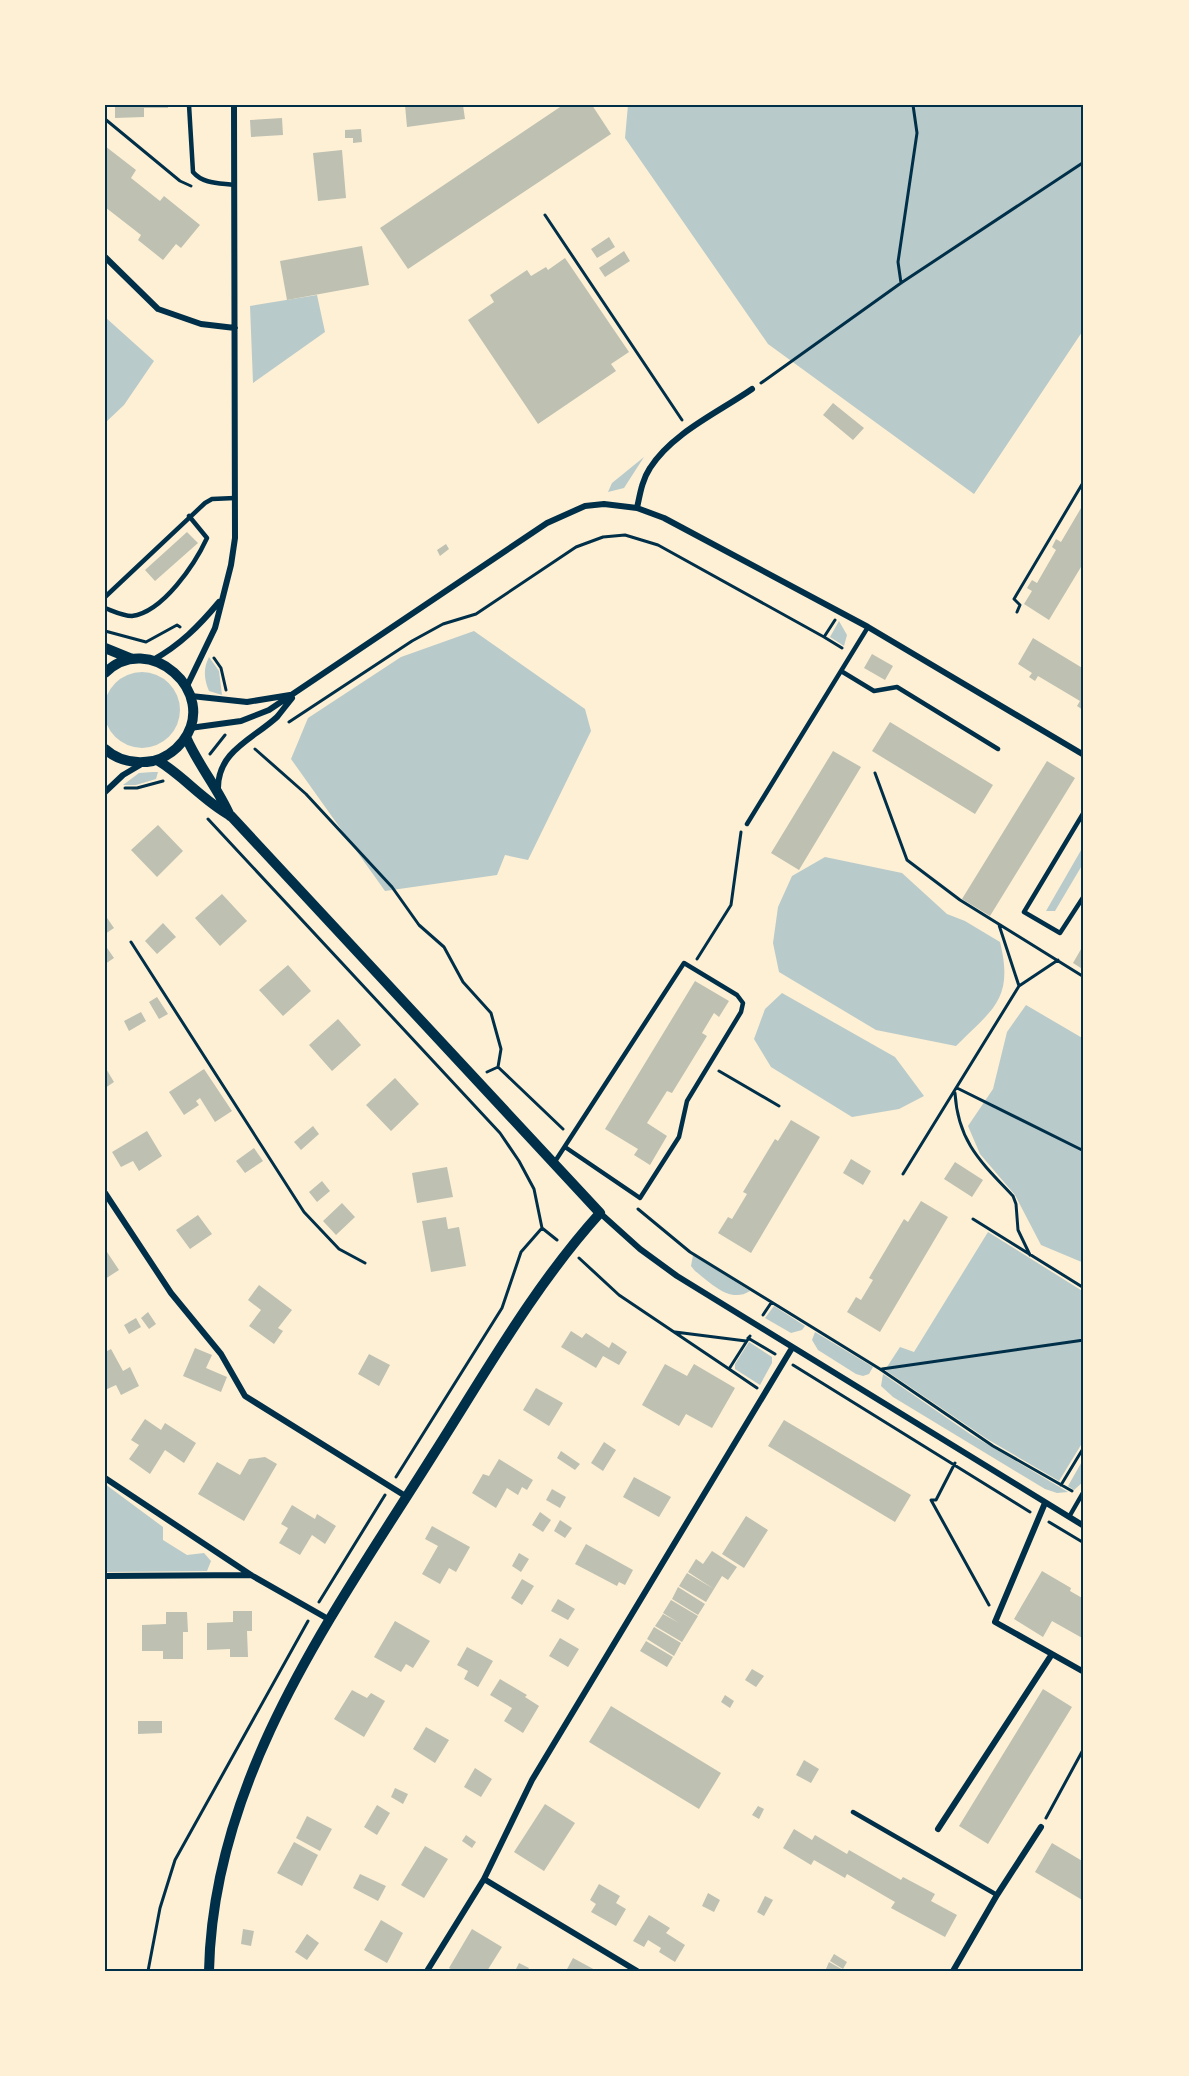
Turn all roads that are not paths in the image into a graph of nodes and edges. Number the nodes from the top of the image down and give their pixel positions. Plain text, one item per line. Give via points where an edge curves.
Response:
1 (189, 105) edge
2 (234, 105) edge
3 (234, 185) junction
4 (105, 257) edge
5 (235, 328) junction
6 (752, 389) road end
7 (235, 498) junction
8 (637, 508) junction
9 (189, 516) junction
10 (105, 597) edge
11 (221, 600) junction
12 (105, 608) edge
13 (868, 627) junction
14 (105, 648) edge
15 (132, 659) junction
16 (153, 660) junction
17 (841, 671) junction
18 (105, 673) edge
19 (189, 691) junction
20 (297, 693) junction
21 (188, 732) junction
22 (105, 748) edge
23 (998, 749) dead end
24 (1084, 755) edge
25 (157, 760) junction
26 (143, 763) junction
27 (218, 788) junction
28 (105, 792) edge
29 (1084, 812) edge
30 (231, 816) junction
31 (747, 824) road end
32 (1084, 896) edge
33 (565, 1147) junction
34 (554, 1163) junction
35 (105, 1193) edge
36 (600, 1213) junction
37 (792, 1348) junction
38 (105, 1478) edge
39 (1082, 1493) edge
40 (407, 1497) junction
41 (1045, 1503) junction
42 (1068, 1517) junction
43 (1084, 1526) edge
44 (251, 1575) junction
45 (105, 1576) edge
46 (330, 1620) junction
47 (1052, 1654) junction
48 (1084, 1672) edge
49 (853, 1812) dead end
50 (1041, 1827) road end
51 (938, 1828) dead end
52 (484, 1879) junction
53 (997, 1895) junction
54 (209, 1971) edge
55 (427, 1971) edge
56 (637, 1971) edge
57 (953, 1971) edge

1 - 3 lane via 193,172 207,182
2 - 3 street
3 - 5 street
4 - 5 street via 158,309 201,324
5 - 7 street
6 - 8 street via 672,443 643,483
7 - 9 lane via 212,499
7 - 11 street via 231,565
8 - 13 street via 734,554
8 - 20 street via 604,504 564,513
9 - 10 lane
9 - 12 lane via 207,538 174,588 146,613 129,616
11 - 16 street via 189,636
11 - 19 street via 210,641
13 - 17 lane
13 - 24 street
14 - 15 street
15 - 16 street
15 - 18 street
16 - 19 street via 172,669
17 - 23 lane via 874,691 897,687
17 - 31 lane
19 - 20 street via 247,702
19 - 21 street via 192,718
20 - 21 street via 254,717
20 - 27 street via 277,717 226,759 219,772
21 - 25 street via 178,747
21 - 27 street via 192,751
22 - 26 street via 119,758
25 - 26 street
25 - 30 street via 208,803
26 - 28 street
27 - 30 street
29 - 32 lane via 1024,912 1060,933
30 - 34 street
33 - 33 lane via 640,1198 679,1137 687,1101 741,1012 743,1003 737,995 684,963
33 - 34 lane
34 - 36 street
35 - 40 street via 171,1293 221,1354 244,1396
36 - 37 street via 677,1276
36 - 40 street via 568,1249 514,1326
37 - 41 street
37 - 52 street via 532,1780
38 - 44 street
39 - 42 lane
40 - 46 street
41 - 42 street
41 - 47 street via 995,1622
42 - 43 street
44 - 45 street
44 - 46 street
46 - 54 street via 278,1713 237,1812 214,1904
47 - 48 street
47 - 51 street
49 - 53 lane
50 - 53 street
52 - 55 street
52 - 56 street
53 - 57 street

